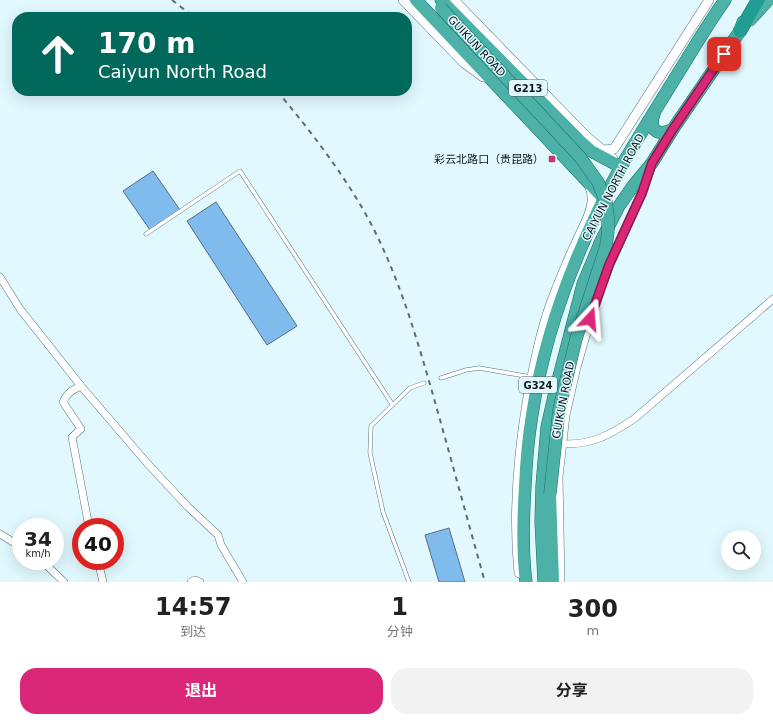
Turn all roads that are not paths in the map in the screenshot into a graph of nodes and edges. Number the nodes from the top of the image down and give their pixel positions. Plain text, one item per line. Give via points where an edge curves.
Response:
1 (403, 0) edge
2 (416, 0) edge
3 (454, 0) edge
4 (709, 0) edge
5 (725, 0) edge
6 (751, 0) edge
7 (758, 0) edge
8 (768, 0) edge
9 (438, 3) edge
10 (740, 31) junction
11 (499, 89) junction
12 (657, 108) junction
13 (673, 129) junction
14 (597, 151) junction
15 (652, 163) junction
16 (571, 164) junction
17 (622, 167) junction
18 (588, 182) junction
19 (604, 199) junction
20 (590, 210) junction
21 (146, 234) dead end
22 (0, 277) edge
23 (773, 299) edge
24 (532, 377) junction
25 (440, 378) dead end
26 (424, 383) dead end
27 (80, 386) junction
28 (392, 404) junction
29 (562, 444) junction
30 (87, 518) edge
31 (0, 534) edge
32 (12, 541) edge
33 (521, 561) junction
34 (51, 570) edge
35 (100, 570) edge
36 (64, 582) edge
37 (103, 582) edge
38 (191, 582) edge
39 (200, 582) edge
40 (243, 582) edge
41 (409, 582) edge
42 (520, 582) edge
43 (525, 582) edge
44 (544, 582) edge
45 (552, 582) edge
46 (560, 582) edge

1 - 11 street via 464,63
2 - 11 highway, GUIKUN ROAD / G213
3 - 14 street via 585,135
4 - 14 street via 614,149
5 - 12 highway, CAIYUN NORTH ROAD
6 - 10 highway, CAIYUN NORTH ROAD
7 - 10 highway
8 - 10 highway
9 - 14 highway, G213
9 - 45 highway, GUIKUN ROAD / G324, bridge via 580,157 598,182 606,202 606,246 585,308 559,410 550,494
10 - 13 highway, CAIYUN NORTH ROAD
11 - 16 highway, GUIKUN ROAD / G213
12 - 13 highway via 651,122 653,128 663,133
12 - 17 highway, CAIYUN NORTH ROAD
13 - 15 highway, CAIYUN NORTH ROAD
14 - 16 highway via 587,164
14 - 17 highway, G213
15 - 29 street via 642,193 609,265 586,330 565,415
15 - 44 highway, CAIYUN NORTH ROAD via 632,186 601,241 583,284 556,386 547,427 542,485
16 - 18 highway, GUIKUN ROAD / G213
17 - 19 highway, CAIYUN NORTH ROAD
18 - 19 highway, GUIKUN ROAD / G213
18 - 20 street via 593,197
19 - 20 highway
19 - 33 highway, CAIYUN NORTH ROAD / G324 via 574,262 540,371 526,461
20 - 24 street via 550,306
21 - 28 lane via 240,171
22 - 27 street via 20,309
23 - 29 street via 634,419 608,435 591,441
24 - 25 lane via 479,368
24 - 33 street via 523,430 517,491
26 - 28 lane via 410,388
27 - 30 street via 66,395 63,402 81,429 72,437
27 - 40 street via 147,463 218,535 221,545
28 - 41 lane via 371,426 370,452 383,512
29 - 46 street via 558,477
31 - 32 street
33 - 42 street
33 - 43 highway, CAIYUN NORTH ROAD
34 - 36 street
35 - 37 street
38 - 39 street

